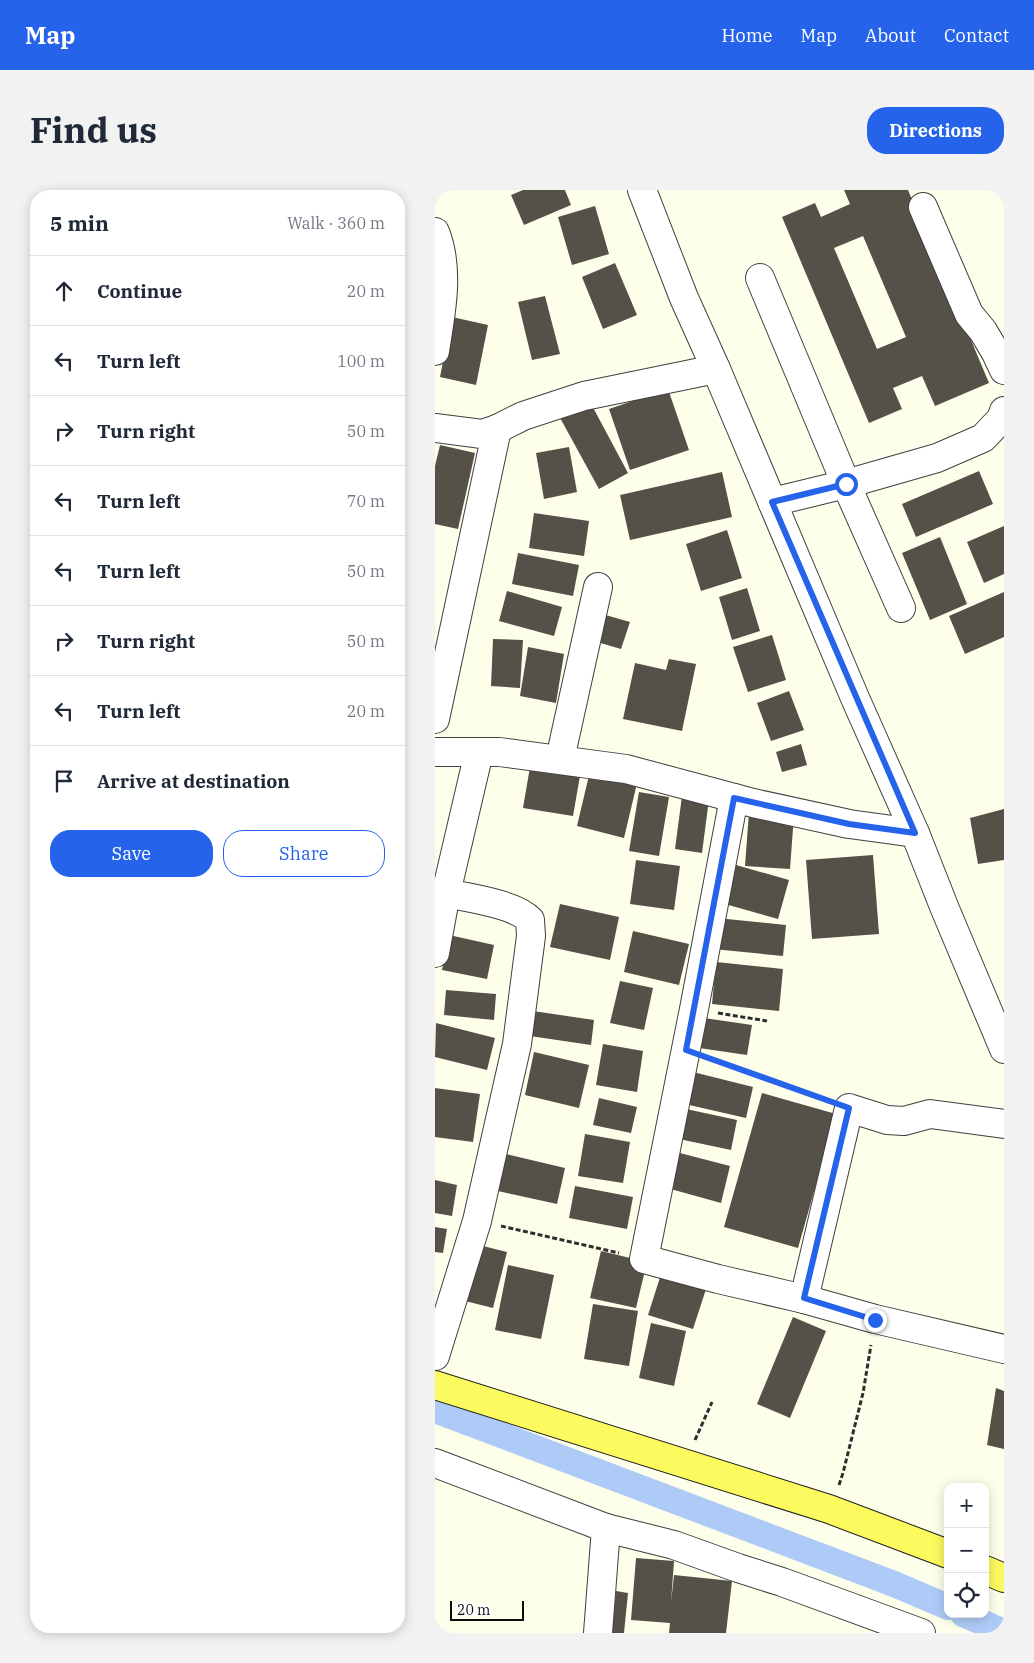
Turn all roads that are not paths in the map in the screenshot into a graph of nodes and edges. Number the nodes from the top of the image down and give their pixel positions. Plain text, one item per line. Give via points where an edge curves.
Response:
1 (642, 190) edge
2 (923, 206) dead end
3 (435, 232) edge
4 (760, 278) dead end
5 (435, 352) edge
6 (716, 369) junction
7 (1004, 370) edge
8 (1004, 411) edge
9 (435, 428) edge
10 (497, 429) junction
11 (846, 484) junction
12 (772, 502) junction
13 (598, 587) dead end
14 (901, 608) dead end
15 (435, 719) edge
16 (435, 752) edge
17 (479, 752) junction
18 (560, 759) junction
19 (734, 798) junction
20 (915, 833) junction
21 (446, 893) junction
22 (435, 953) edge
23 (996, 1012) edge
24 (1004, 1049) edge
25 (1004, 1124) edge
26 (804, 1298) junction
27 (1004, 1349) edge
28 (435, 1356) edge
29 (435, 1385) edge
30 (435, 1463) edge
31 (606, 1528) junction
32 (944, 1552) edge
33 (989, 1572) edge
34 (1004, 1578) edge
35 (909, 1631) edge
36 (598, 1633) edge

1 - 6 street
2 - 7 street via 969,314
3 - 5 street via 439,240 443,282
4 - 11 street
6 - 10 street via 584,396 523,416
6 - 12 street
8 - 11 street via 1001,419 983,438 937,458
9 - 10 street via 482,434
10 - 15 street
11 - 12 street
11 - 14 street
12 - 20 street
13 - 18 street
16 - 17 street
17 - 18 street
17 - 21 street
18 - 19 street via 626,769
19 - 20 street via 849,824
19 - 26 street via 644,1259
20 - 23 street via 945,909
21 - 22 street
21 - 28 street via 524,914 530,920 531,936 517,1044 477,1221
23 - 24 street
25 - 26 street via 930,1114 904,1121 887,1120 849,1108
26 - 27 street via 875,1320
29 - 32 main road via 829,1509
30 - 31 street
31 - 35 street via 674,1545
31 - 36 street
33 - 34 main road

